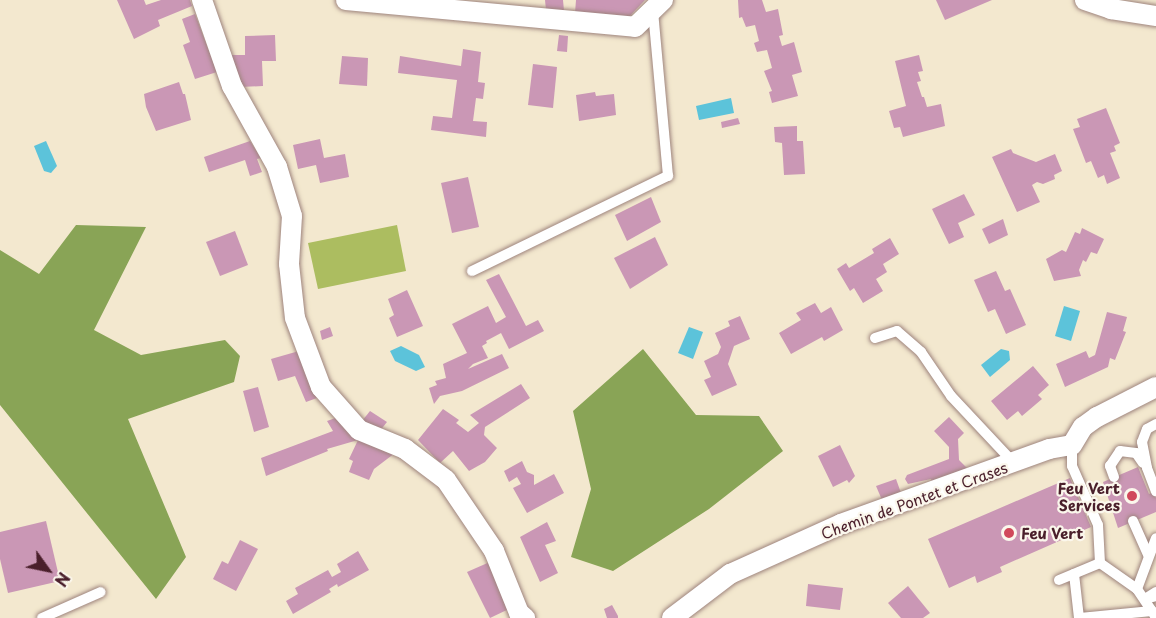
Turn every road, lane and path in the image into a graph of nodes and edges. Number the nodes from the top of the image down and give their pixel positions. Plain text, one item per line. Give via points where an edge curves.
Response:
1 (202, 0) edge
2 (346, 0) edge
3 (1085, 0) edge
4 (658, 5) edge
5 (1156, 16) edge
6 (472, 271) dead end
7 (875, 338) dead end
8 (1156, 387) edge
9 (1156, 424) edge
10 (1072, 445) junction
11 (1014, 463) junction
12 (1146, 468) junction
13 (1114, 477) dead end
14 (1156, 490) edge
15 (1133, 521) dead end
16 (1156, 538) edge
17 (1148, 555) junction
18 (1100, 563) junction
19 (1074, 574) junction
20 (1059, 580) dead end
21 (1137, 589) junction
22 (101, 592) dead end
23 (1152, 596) edge
24 (1154, 614) edge
25 (518, 616) edge
26 (1108, 616) edge
27 (42, 618) edge
28 (672, 618) edge
29 (1080, 618) edge

1 - 25 street via 232,86 277,166 292,216 289,264 295,318 321,387 359,430 405,449 446,480 494,551
2 - 4 street via 635,27
3 - 5 street via 1111,9
4 - 6 lane via 668,176
7 - 11 lane via 897,331 921,352 951,396
8 - 10 street via 1097,417 1083,427
9 - 12 lane via 1147,429 1142,442
10 - 11 street, Chemin de Pontet et Crases
10 - 18 lane via 1072,466 1098,525
11 - 28 street, Chemin de Pontet et Crases via 841,524 730,574
12 - 13 lane via 1136,453 1120,451 1110,466
12 - 14 lane
15 - 17 lane
16 - 17 lane
17 - 21 lane
18 - 19 lane
18 - 21 lane
19 - 20 lane
19 - 29 lane
21 - 23 lane
22 - 27 lane
23 - 24 lane
24 - 26 lane
26 - 29 lane

